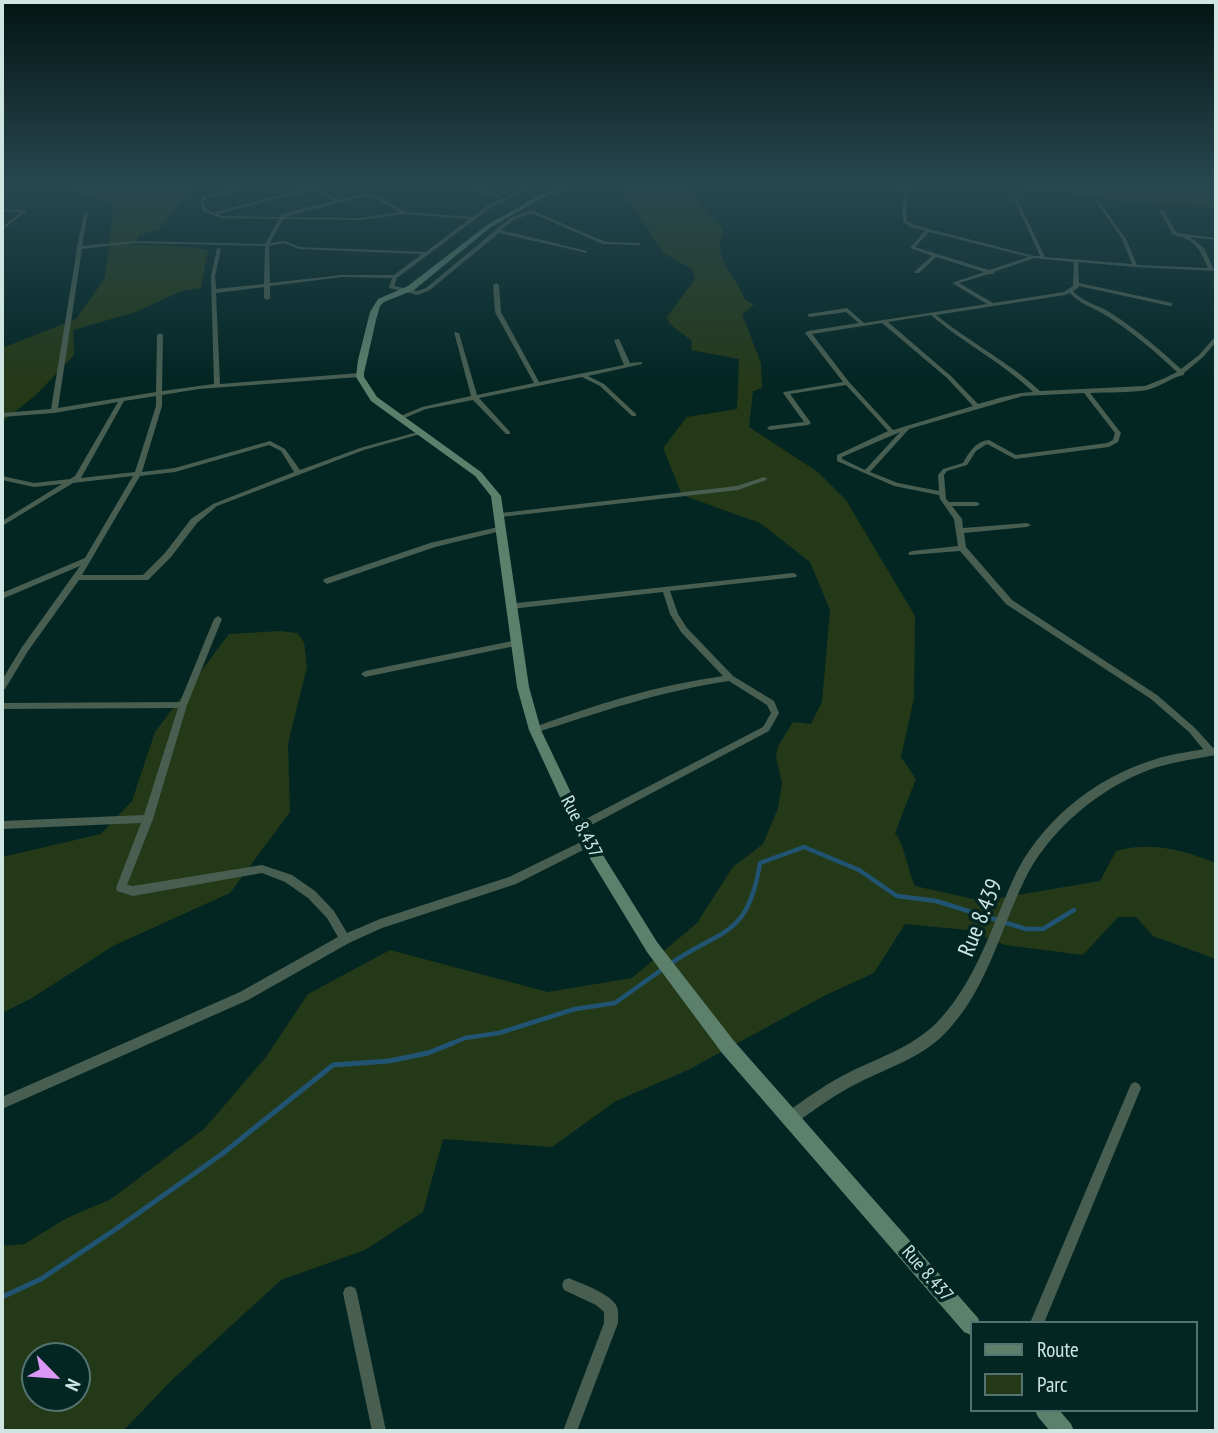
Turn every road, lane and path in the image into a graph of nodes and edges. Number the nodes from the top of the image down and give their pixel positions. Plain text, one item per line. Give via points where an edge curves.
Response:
1 (219, 249) dead end
2 (78, 250) edge
3 (267, 250) edge
4 (347, 250) edge
5 (431, 250) edge
6 (447, 250) edge
7 (461, 250) edge
8 (475, 250) edge
9 (576, 250) edge
10 (918, 250) edge
11 (1006, 250) edge
12 (1039, 250) edge
13 (1128, 250) edge
14 (1202, 250) edge
15 (585, 252) dead end
16 (427, 253) junction
17 (936, 255) junction
18 (1034, 257) junction
19 (1042, 257) junction
20 (1076, 261) junction
21 (1135, 267) junction
22 (1214, 270) edge
23 (918, 272) dead end
24 (992, 273) junction
25 (395, 277) junction
26 (1077, 284) junction
27 (265, 285) junction
28 (496, 285) dead end
29 (401, 290) junction
30 (216, 291) junction
31 (1071, 291) junction
32 (267, 298) dead end
33 (992, 304) junction
34 (1170, 304) dead end
35 (931, 313) junction
36 (810, 315) dead end
37 (883, 321) junction
38 (863, 324) junction
39 (456, 333) dead end
40 (160, 335) dead end
41 (1216, 339) edge
42 (617, 340) dead end
43 (640, 363) dead end
44 (628, 366) junction
45 (1182, 374) junction
46 (359, 375) junction
47 (584, 376) junction
48 (847, 383) junction
49 (217, 385) junction
50 (538, 385) junction
51 (160, 393) junction
52 (1087, 393) junction
53 (1039, 394) junction
54 (475, 398) junction
55 (122, 400) junction
56 (977, 407) junction
57 (54, 411) junction
58 (2, 415) edge
59 (634, 415) dead end
60 (400, 418) junction
61 (770, 428) dead end
62 (907, 428) junction
63 (892, 432) junction
64 (421, 433) junction
65 (508, 433) dead end
66 (298, 473) junction
67 (866, 473) junction
68 (138, 474) junction
69 (2, 478) edge
70 (764, 479) dead end
71 (74, 480) junction
72 (943, 494) junction
73 (947, 504) junction
74 (977, 505) dead end
75 (500, 515) junction
76 (2, 524) edge
77 (1027, 525) dead end
78 (502, 528) junction
79 (959, 531) junction
80 (962, 548) junction
81 (912, 553) dead end
82 (86, 560) junction
83 (793, 575) dead end
84 (76, 577) junction
85 (327, 581) dead end
86 (666, 590) junction
87 (2, 596) edge
88 (511, 606) junction
89 (218, 618) dead end
90 (517, 643) junction
91 (365, 674) dead end
92 (730, 678) junction
93 (2, 687) edge
94 (183, 705) junction
95 (2, 706) edge
96 (535, 730) junction
97 (1213, 752) edge
98 (148, 819) junction
99 (2, 825) edge
100 (579, 827) junction
101 (588, 844) junction
102 (345, 939) junction
103 (1135, 1088) dead end
104 (2, 1102) edge
105 (792, 1117) junction
106 (569, 1285) dead end
107 (350, 1293) dead end
108 (1038, 1321) edge
109 (970, 1324) edge
110 (1047, 1412) edge
111 (379, 1431) edge
112 (570, 1431) edge
113 (1064, 1431) edge

1 - 30 street via 213,275
2 - 57 street
3 - 27 street
4 - 16 street
5 - 16 street
6 - 29 main road via 401,285
7 - 29 main road via 411,288
8 - 29 street via 428,289 418,293
9 - 15 street
10 - 17 street
11 - 18 street
12 - 19 street
13 - 21 street
14 - 22 street
16 - 25 street
17 - 23 street
17 - 24 street
18 - 19 street
18 - 24 street
19 - 20 street
20 - 21 street
20 - 26 street
21 - 22 street
24 - 33 street via 955,284
25 - 27 street via 351,275
25 - 29 street via 391,288
26 - 31 street
26 - 34 street
27 - 30 street
27 - 32 street
28 - 50 street via 498,312
29 - 46 main road via 386,295 374,310
30 - 49 street
31 - 33 street
31 - 45 street via 1144,340
33 - 35 street
35 - 37 street
35 - 53 street via 1025,379
36 - 38 street via 847,310
37 - 38 street
37 - 56 street
38 - 48 street via 808,333
39 - 54 street
40 - 51 street
41 - 45 street
42 - 44 street
43 - 44 street
44 - 47 street
45 - 52 street via 1146,388
46 - 49 street
46 - 60 main road, Rue 8.437 via 374,399
47 - 50 street
47 - 59 street
48 - 61 street via 786,393 808,424
48 - 63 street
49 - 51 street
50 - 54 street
51 - 55 street
51 - 68 street
52 - 53 street
52 - 72 street via 1118,433 1116,441 1014,457 987,441 965,464 946,470
53 - 56 street
54 - 60 street
54 - 65 street
55 - 57 street
55 - 71 street
56 - 62 street
57 - 58 street
60 - 64 main road, Rue 8.437
62 - 63 street
62 - 67 street
63 - 67 street via 839,456
64 - 66 street
64 - 75 main road, Rue 8.437 via 489,483
66 - 68 street via 283,450 270,443 191,467
66 - 84 street via 203,511 145,578
67 - 72 street via 896,485
68 - 71 street
68 - 82 street
69 - 71 street via 34,485
70 - 75 street via 726,490
71 - 76 street
72 - 73 street
73 - 74 street
73 - 79 street via 958,519
75 - 78 main road, Rue 8.437
77 - 79 street
78 - 85 street via 433,545
78 - 88 main road, Rue 8.437
79 - 80 street
80 - 81 street
80 - 97 street via 1009,602 1154,698
82 - 84 street
82 - 87 street
83 - 86 street
84 - 93 street
86 - 88 street
86 - 92 street via 678,622
88 - 90 main road, Rue 8.437
89 - 94 street
90 - 91 street
90 - 96 main road, Rue 8.437
92 - 96 street via 687,683 612,703
92 - 100 street via 774,708 773,721 766,729
94 - 95 street
94 - 98 street
96 - 100 main road, Rue 8.437
97 - 105 street, Rue 8.439 via 1130,773 1080,805 1035,851 971,993 928,1043 855,1077
98 - 99 street
98 - 102 street via 121,888 133,891 262,869 277,872 296,880 334,917
100 - 101 main road, Rue 8.437
101 - 102 street via 512,881
101 - 105 main road, Rue 8.437 via 667,966 728,1047
102 - 104 street via 244,996
103 - 108 street
105 - 109 main road, Rue 8.437
106 - 112 street via 611,1309 611,1323
107 - 111 street
110 - 113 main road

